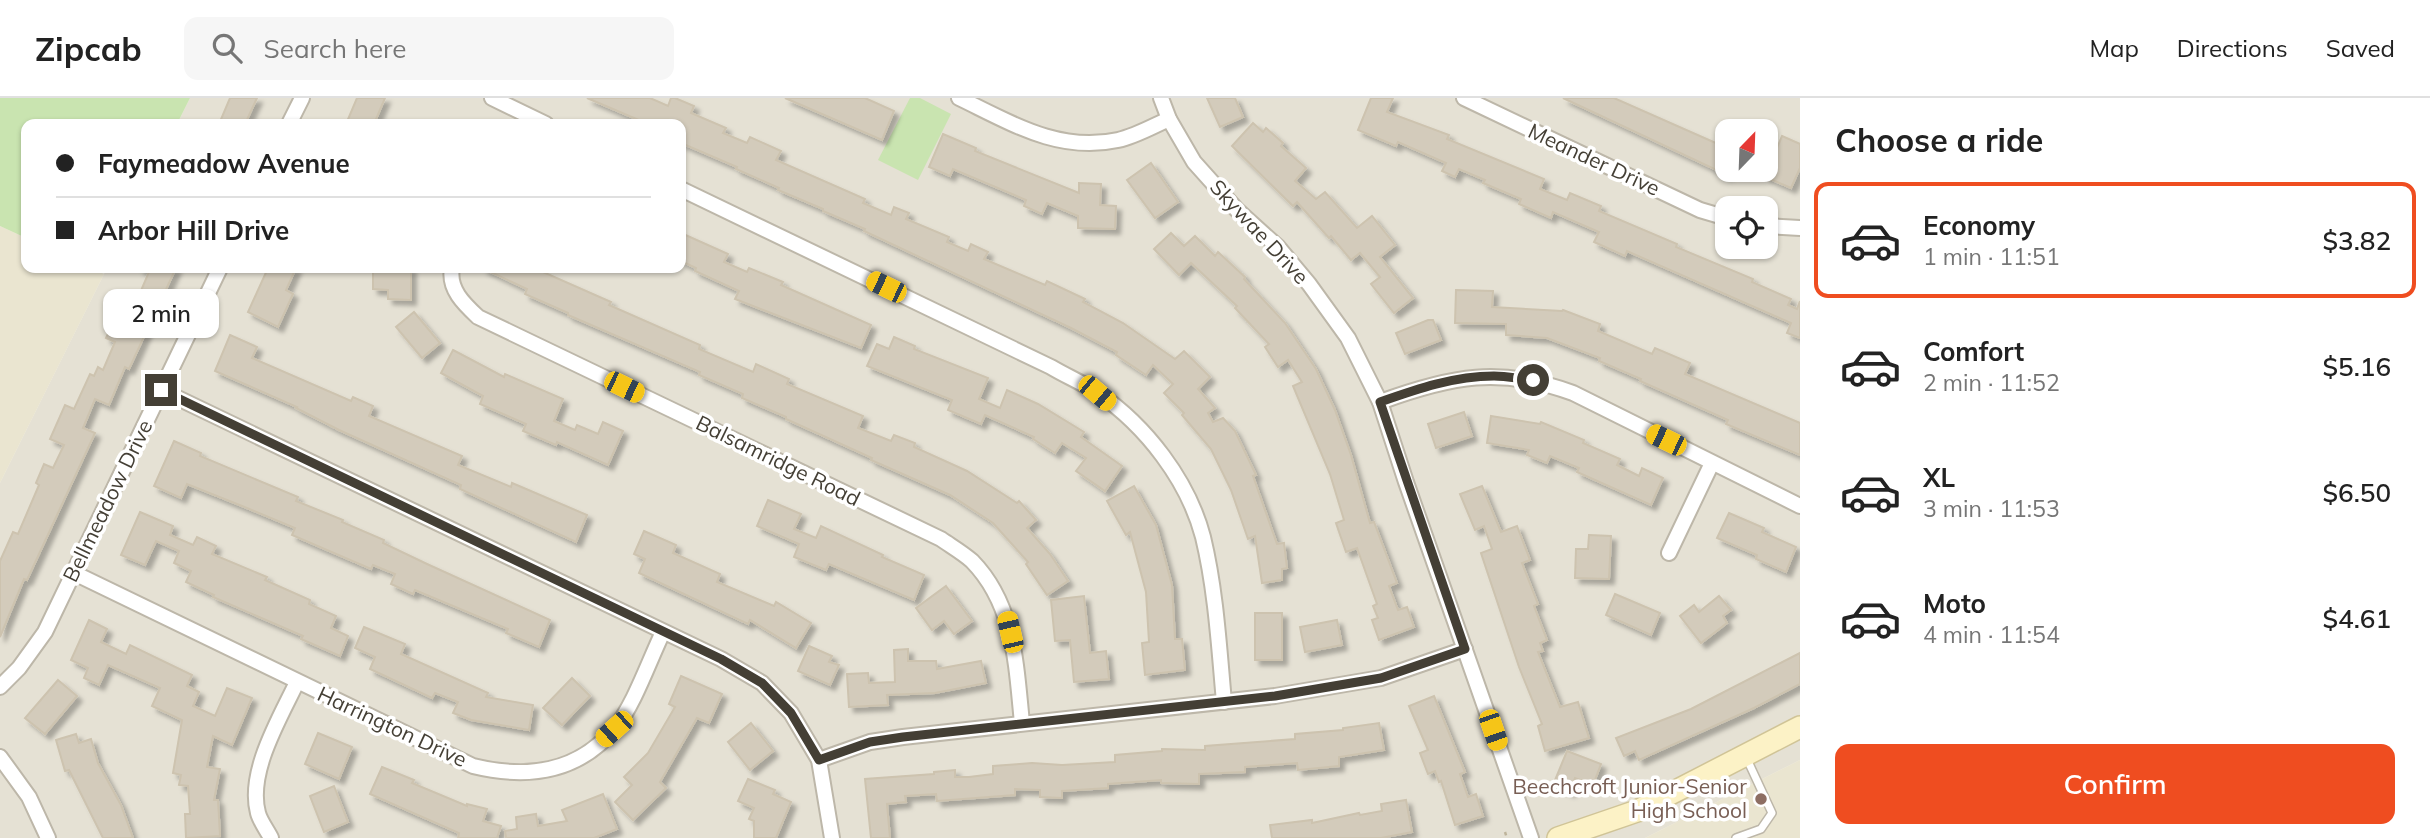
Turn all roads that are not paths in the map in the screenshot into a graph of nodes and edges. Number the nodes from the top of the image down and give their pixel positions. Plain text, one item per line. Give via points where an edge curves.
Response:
1 (302, 98) edge
2 (492, 98) edge
3 (959, 98) edge
4 (1161, 98) edge
5 (1464, 98) edge
6 (518, 118) edge
7 (292, 119) edge
8 (1169, 119) junction
9 (686, 191) edge
10 (1715, 214) edge
11 (1778, 227) edge
12 (1800, 228) edge
13 (218, 273) edge
14 (451, 273) edge
15 (161, 390) junction
16 (1380, 402) junction
17 (1712, 463) junction
18 (1800, 506) edge
19 (1669, 553) dead end
20 (74, 573) junction
21 (663, 632) junction
22 (1465, 649) junction
23 (297, 682) junction
24 (0, 687) edge
25 (1224, 702) junction
26 (1022, 723) junction
27 (1800, 727) edge
28 (1745, 756) junction
29 (0, 757) edge
30 (819, 760) junction
31 (48, 838) edge
32 (271, 838) edge
33 (832, 838) edge
34 (1531, 838) edge
35 (1558, 838) edge
36 (1736, 838) edge

1 - 7 street
2 - 6 street
3 - 8 street via 1032,133 1075,144 1119,140
4 - 8 street, Skywae Drive
5 - 10 street, Meander Drive
8 - 16 street, Skywae Drive via 1194,162 1309,284 1348,338
9 - 25 street via 1051,367 1097,393 1137,426 1165,459 1202,534 1212,579
11 - 12 street
13 - 15 street, Bellmeadow Drive
14 - 26 street, Balsamridge Road via 459,299 478,317 941,539 971,560 1007,617
15 - 20 street, Bellmeadow Drive
15 - 21 street
16 - 17 street via 1457,379 1496,376 1533,380 1573,393
16 - 22 street, Skywae Drive
17 - 18 street
17 - 19 street
20 - 23 street, Harrington Drive
20 - 24 street, Bellmeadow Drive via 45,632
21 - 23 street, Harrington Drive via 614,729 585,755 550,770 499,772 473,766
21 - 30 street via 762,683 791,713
22 - 25 street via 1381,678
22 - 34 street, Skywae Drive
23 - 32 street via 257,779 258,813
25 - 26 street
26 - 30 street via 870,742
27 - 28 street
28 - 35 street via 1637,811
28 - 36 lane via 1772,813 1761,829
29 - 31 street via 29,797
30 - 33 street

